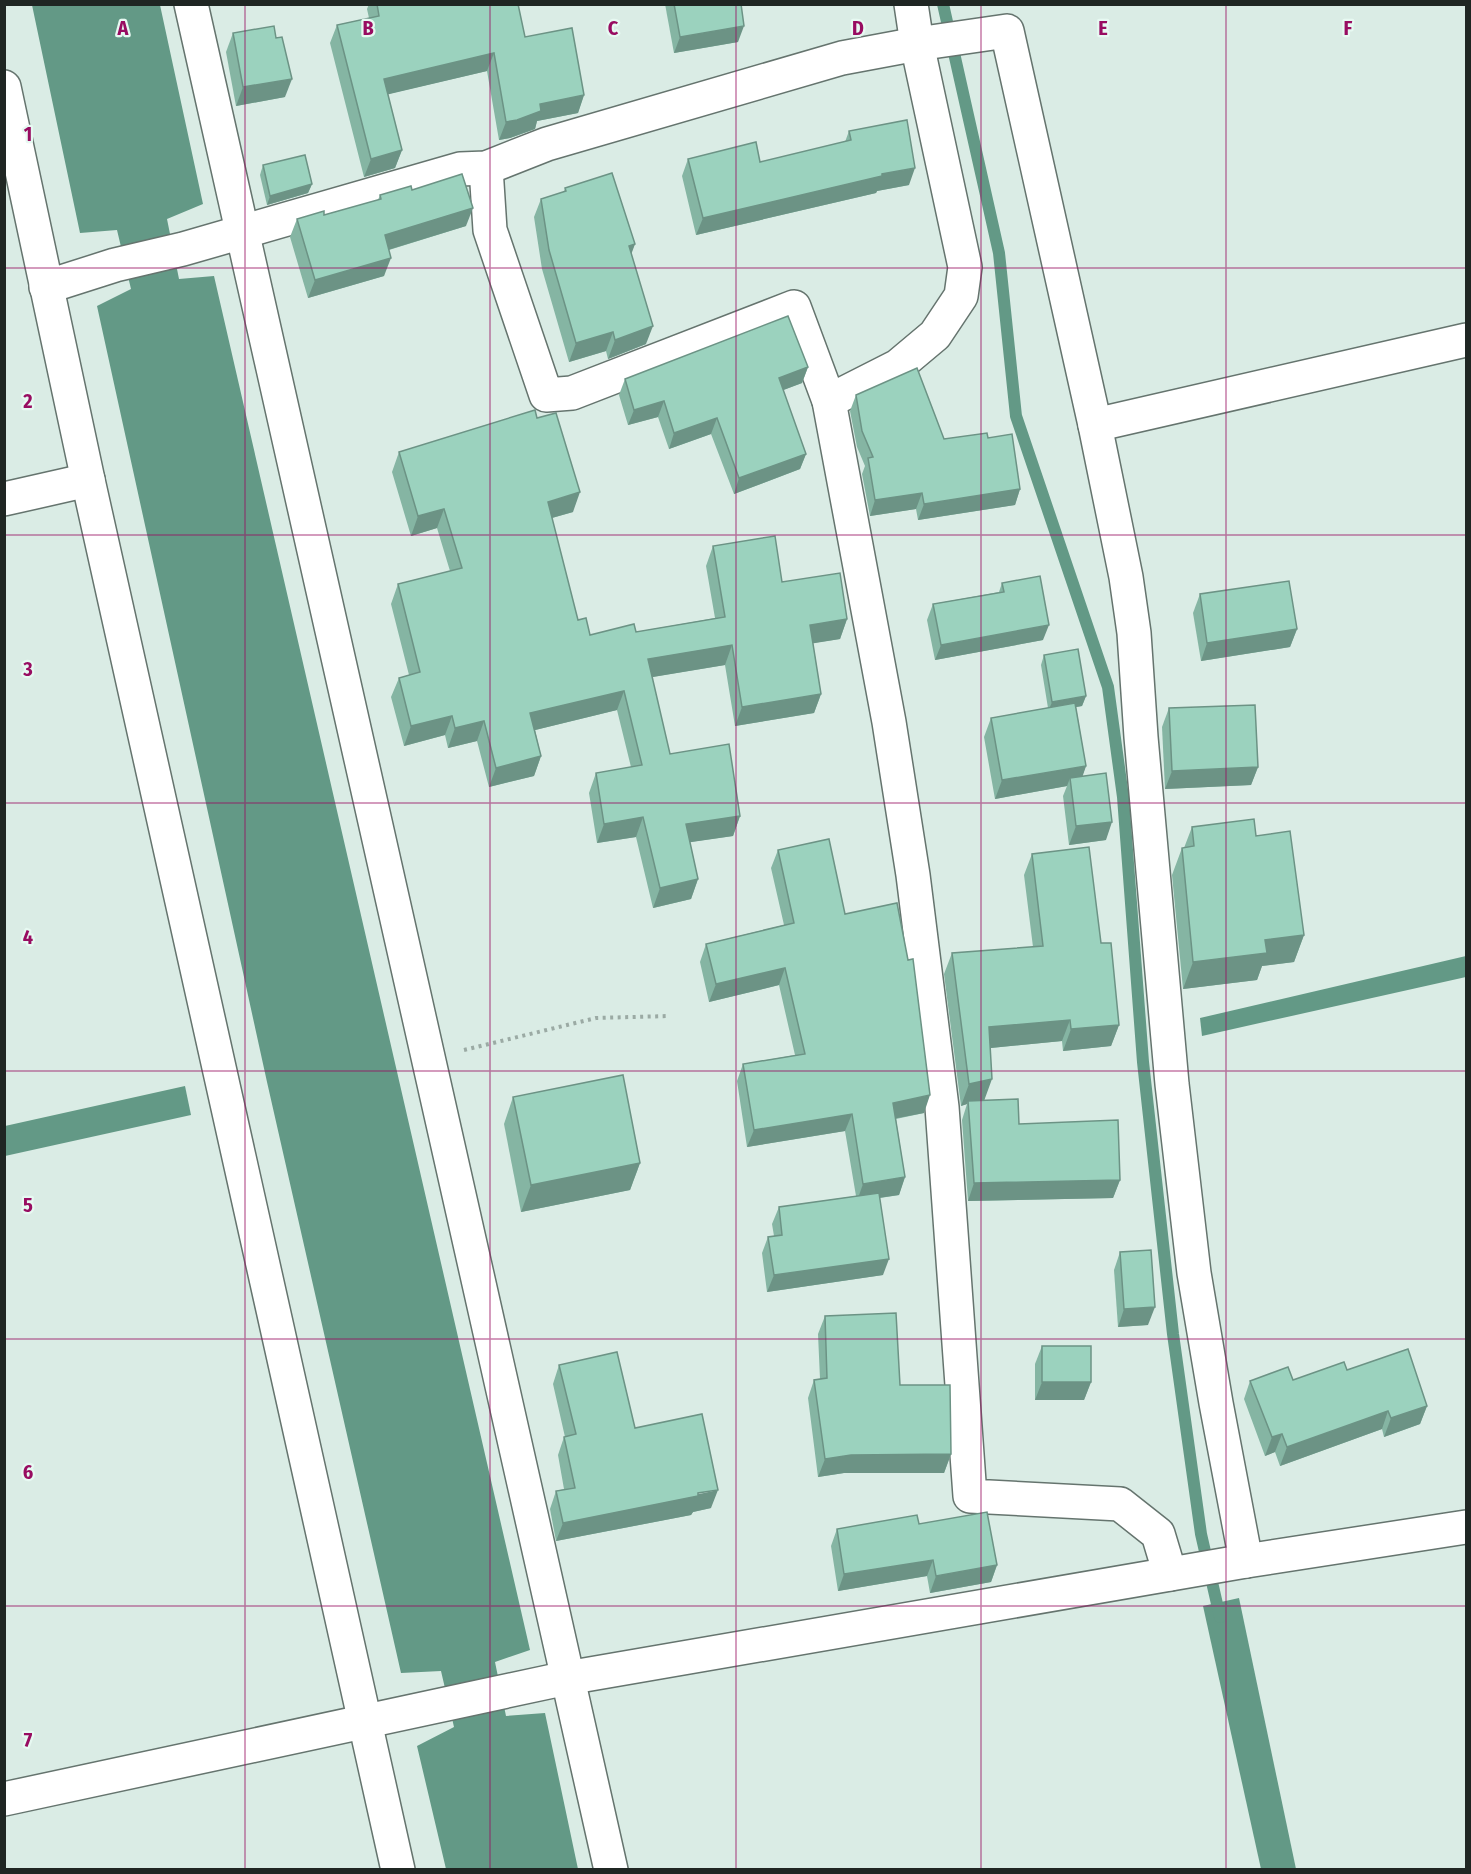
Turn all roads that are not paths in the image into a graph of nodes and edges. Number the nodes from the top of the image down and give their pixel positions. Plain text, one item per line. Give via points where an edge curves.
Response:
1 (191, 4) edge
2 (911, 4) edge
3 (938, 41) junction
4 (4, 87) edge
5 (486, 168) junction
6 (242, 232) junction
7 (46, 287) junction
8 (1467, 340) edge
9 (829, 401) junction
10 (1095, 425) junction
11 (88, 480) junction
12 (4, 499) edge
13 (1467, 1527) edge
14 (1208, 1568) junction
15 (567, 1678) junction
16 (364, 1722) junction
17 (4, 1799) edge
18 (398, 1869) edge
19 (611, 1869) edge

1 - 6 street
2 - 3 street
3 - 5 street via 842,58 547,144
3 - 9 street via 965,267 961,296 935,335 898,366
3 - 10 street via 1007,31
4 - 7 street
5 - 6 street via 460,169
5 - 9 street via 490,230 559,394 794,307
6 - 7 street
6 - 15 street
7 - 11 street
8 - 10 street
9 - 14 street via 889,722 930,1004 942,1107 969,1496 1120,1504
10 - 14 street via 1134,633 1172,1084 1194,1273 1216,1402
11 - 12 street
11 - 16 street
13 - 14 street
14 - 15 street
15 - 16 street
15 - 19 street
16 - 17 street
16 - 18 street

